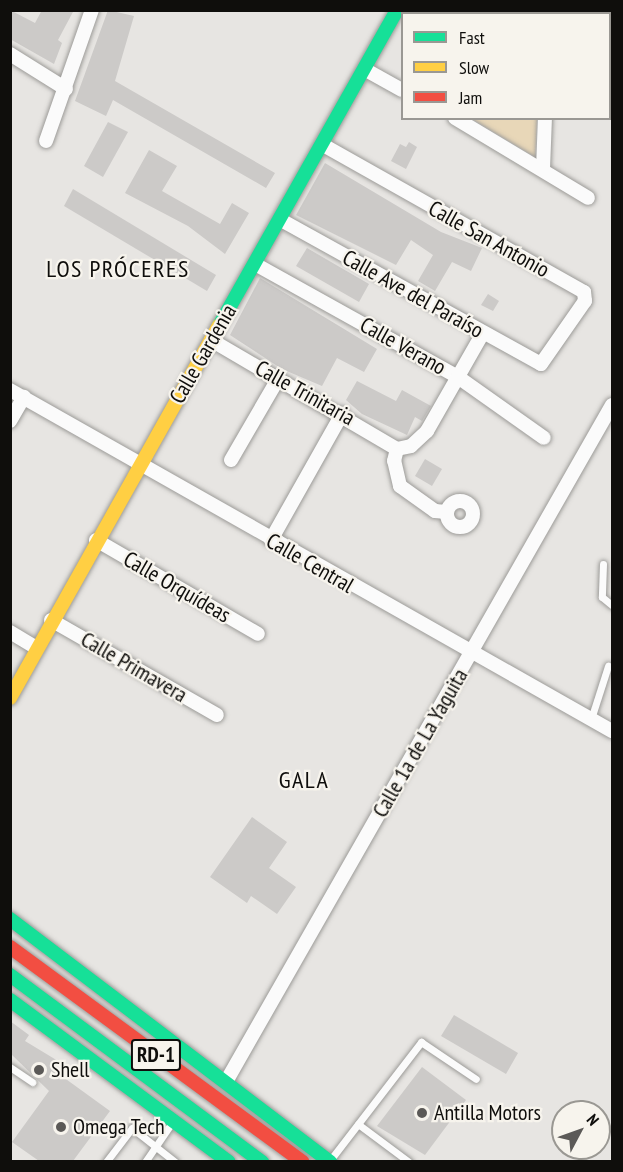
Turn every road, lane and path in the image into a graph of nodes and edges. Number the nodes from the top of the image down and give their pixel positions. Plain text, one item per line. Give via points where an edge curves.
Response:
1 (92, 10) edge
2 (397, 10) edge
3 (10, 54) edge
4 (366, 70) junction
5 (66, 89) junction
6 (401, 89) edge
7 (336, 92) dead end
8 (349, 100) junction
9 (457, 120) edge
10 (545, 120) edge
11 (46, 141) dead end
12 (316, 148) junction
13 (543, 169) junction
14 (588, 198) dead end
15 (281, 220) junction
16 (255, 264) junction
17 (483, 333) junction
18 (211, 340) junction
19 (546, 363) joint
20 (458, 377) junction
21 (278, 379) junction
22 (10, 390) edge
23 (24, 397) junction
24 (612, 405) edge
25 (342, 414) junction
26 (10, 422) edge
27 (544, 438) dead end
28 (397, 449) junction
29 (231, 460) dead end
30 (139, 463) junction
31 (446, 512) dead end
32 (96, 540) junction
33 (271, 540) junction
34 (603, 564) dead end
35 (612, 605) edge
36 (51, 620) junction
37 (10, 632) edge
38 (258, 634) dead end
39 (37, 648) junction
40 (471, 654) junction
41 (608, 666) dead end
42 (10, 698) edge
43 (217, 715) dead end
44 (591, 719) junction
45 (612, 731) edge
46 (10, 919) edge
47 (10, 947) edge
48 (10, 975) edge
49 (10, 1000) edge
50 (10, 1067) edge
51 (476, 1079) dead end
52 (227, 1080) junction
53 (32, 1083) dead end
54 (174, 1120) junction
55 (358, 1124) junction
56 (156, 1147) junction
57 (106, 1161) edge
58 (145, 1161) edge
59 (175, 1161) edge
60 (229, 1161) edge
61 (262, 1161) edge
62 (303, 1161) edge
63 (330, 1161) edge
64 (409, 1161) edge

1 - 5 street
2 - 4 main road, Calle Gardenia
3 - 5 street
4 - 6 street
4 - 8 main road, Calle Gardenia
5 - 11 street
7 - 8 lane
8 - 12 main road, Calle Gardenia
9 - 13 street
10 - 13 street
12 - 15 main road, Calle Gardenia
12 - 19 street, Calle San Antonio via 584,292 585,301
13 - 14 street
15 - 16 main road, Calle Gardenia
15 - 17 street, Calle Ave del Paraíso
16 - 18 main road, Calle Gardenia
16 - 20 street, Calle Verano
17 - 19 street, Calle Ave del Paraíso
17 - 20 street
18 - 21 street, Calle Trinitaria
18 - 30 main road, Calle Gardenia
20 - 27 street, Calle Verano
20 - 28 street via 427,431 411,446
21 - 25 street, Calle Trinitaria
21 - 29 street
22 - 23 street, Calle Central
23 - 26 street
23 - 30 street, Calle Central
24 - 40 street, Calle 1a de La Yaguita
25 - 28 street, Calle Trinitaria
25 - 33 street
28 - 31 street via 394,475 400,486 435,511
30 - 32 main road, Calle Gardenia
30 - 33 street, Calle Central
32 - 36 main road, Calle Gardenia
32 - 38 street, Calle Orquídeas
33 - 40 street, Calle Central
34 - 35 lane via 602,597
36 - 39 main road, Calle Gardenia
36 - 43 street, Calle Primavera
37 - 39 street
39 - 42 main road, Calle Gardenia
40 - 44 street, Calle Central
40 - 52 street, Calle 1a de La Yaguita
41 - 44 lane
44 - 45 street, Calle Central
46 - 52 main road
47 - 62 main road, RD-1
48 - 61 main road, RD-1
49 - 54 main road, RD-1
50 - 53 lane
51 - 55 lane via 421,1042
52 - 63 main road
54 - 56 lane
54 - 60 main road, RD-1
55 - 63 lane
55 - 64 lane
56 - 57 lane via 132,1128
56 - 58 lane
56 - 59 lane

